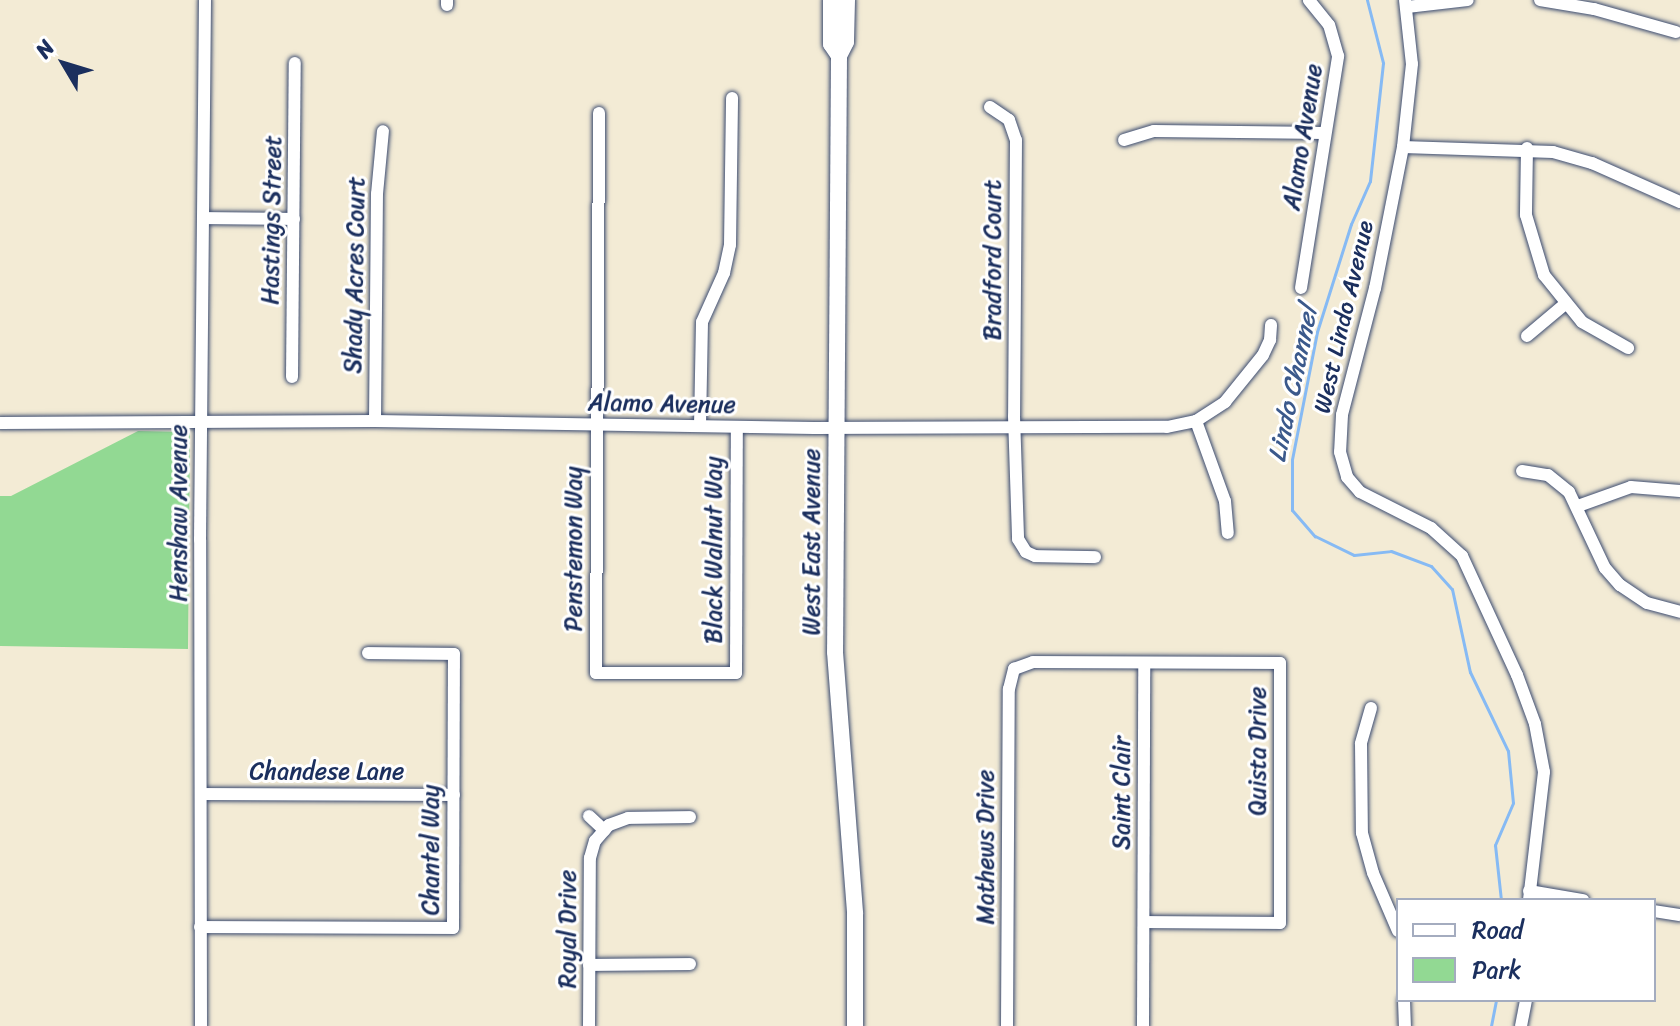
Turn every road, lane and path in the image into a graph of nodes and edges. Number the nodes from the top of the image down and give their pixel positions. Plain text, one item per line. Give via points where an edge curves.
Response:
1 (205, 0) edge
2 (831, 0) edge
3 (847, 0) edge
4 (1309, 0) edge
5 (1468, 0) edge
6 (1540, 0) edge
7 (1406, 4) edge
8 (1676, 32) dead end
9 (839, 56) junction
10 (295, 63) dead end
11 (732, 98) dead end
12 (990, 107) dead end
13 (599, 113) dead end
14 (383, 131) dead end
15 (1324, 133) junction
16 (1124, 140) dead end
17 (1403, 147) junction
18 (1527, 148) junction
19 (1680, 202) edge
20 (203, 218) junction
21 (294, 219) junction
22 (1301, 288) dead end
23 (1564, 305) junction
24 (1271, 325) dead end
25 (1527, 336) dead end
26 (1628, 348) dead end
27 (292, 377) dead end
28 (375, 421) junction
29 (1196, 421) junction
30 (0, 423) edge
31 (201, 425) junction
32 (596, 425) junction
33 (700, 426) junction
34 (1015, 426) junction
35 (737, 427) junction
36 (836, 427) junction
37 (1522, 471) dead end
38 (1680, 491) edge
39 (1578, 506) junction
40 (1228, 533) dead end
41 (1095, 557) dead end
42 (1680, 612) edge
43 (368, 653) dead end
44 (1144, 663) junction
45 (1014, 669) joint
46 (736, 673) joint
47 (1371, 708) dead end
48 (201, 794) junction
49 (454, 795) junction
50 (589, 816) dead end
51 (690, 817) dead end
52 (604, 830) junction
53 (1529, 896) edge
54 (1556, 898) edge
55 (1656, 911) edge
56 (1680, 915) edge
57 (1144, 922) junction
58 (1396, 926) edge
59 (200, 927) junction
60 (690, 964) dead end
61 (589, 965) junction
62 (1404, 1002) edge
63 (1526, 1002) edge
64 (201, 1026) edge
65 (589, 1026) edge
66 (855, 1026) edge
67 (1007, 1026) edge
68 (1143, 1026) edge
69 (1405, 1026) edge
70 (1521, 1026) edge

1 - 20 street, Henshaw Avenue
2 - 9 main road, West East Avenue via 831,44
3 - 9 main road, West East Avenue via 846,42
4 - 15 street, Alamo Avenue via 1329,25 1338,49
5 - 7 street
6 - 8 street
7 - 17 street, West Lindo Avenue via 1412,64
9 - 36 main road, West East Avenue
10 - 21 street, Hastings Street
11 - 33 street via 730,245 702,322
12 - 34 street, Bradford Court via 1009,120 1016,140
13 - 32 street, Penstemon Way
14 - 28 street, Shady Acres Court via 377,194
15 - 16 street via 1154,131
15 - 22 street, Alamo Avenue
17 - 18 street
17 - 53 street, West Lindo Avenue via 1342,415 1341,459 1351,482 1365,496 1424,524 1453,545 1496,625 1532,715 1543,760
18 - 19 street via 1592,163
18 - 23 street via 1528,227 1544,275
20 - 21 street
20 - 31 street, Henshaw Avenue
21 - 27 street, Hastings Street
23 - 25 street
23 - 26 street via 1590,329
24 - 29 street, Alamo Avenue via 1268,347 1245,381
28 - 31 street, Alamo Avenue
28 - 32 street, Alamo Avenue
29 - 34 street, Alamo Avenue via 1167,427
29 - 40 street via 1225,501
30 - 31 street, Alamo Avenue
31 - 48 street, Henshaw Avenue
32 - 33 street, Alamo Avenue
32 - 46 street, Penstemon Way via 596,673
33 - 35 street, Alamo Avenue
34 - 36 street, Alamo Avenue
34 - 41 street, Bradford Court via 1019,544 1040,557
35 - 36 street, Alamo Avenue
35 - 46 street, Black Walnut Way
36 - 66 main road, West East Avenue via 836,681 855,914
37 - 39 street via 1548,475
38 - 39 street via 1631,487
39 - 42 street via 1600,558 1620,585 1647,603
43 - 49 street, Chantel Way via 454,654
44 - 45 street, Quista Drive via 1033,662
44 - 57 street, Saint Clair
44 - 57 street, Quista Drive via 1280,663 1280,923
45 - 67 street, Mathews Drive via 1009,689
47 - 58 street via 1361,744 1362,833
48 - 49 street, Chandese Lane
48 - 59 street, Henshaw Avenue
49 - 59 street, Chantel Way via 453,928
50 - 52 street
51 - 52 street via 628,818
52 - 61 street, Royal Drive via 590,858
53 - 54 street
55 - 56 street
57 - 68 street, Saint Clair
59 - 64 street, Henshaw Avenue
60 - 61 street
61 - 65 street, Royal Drive
62 - 69 street
63 - 70 street

